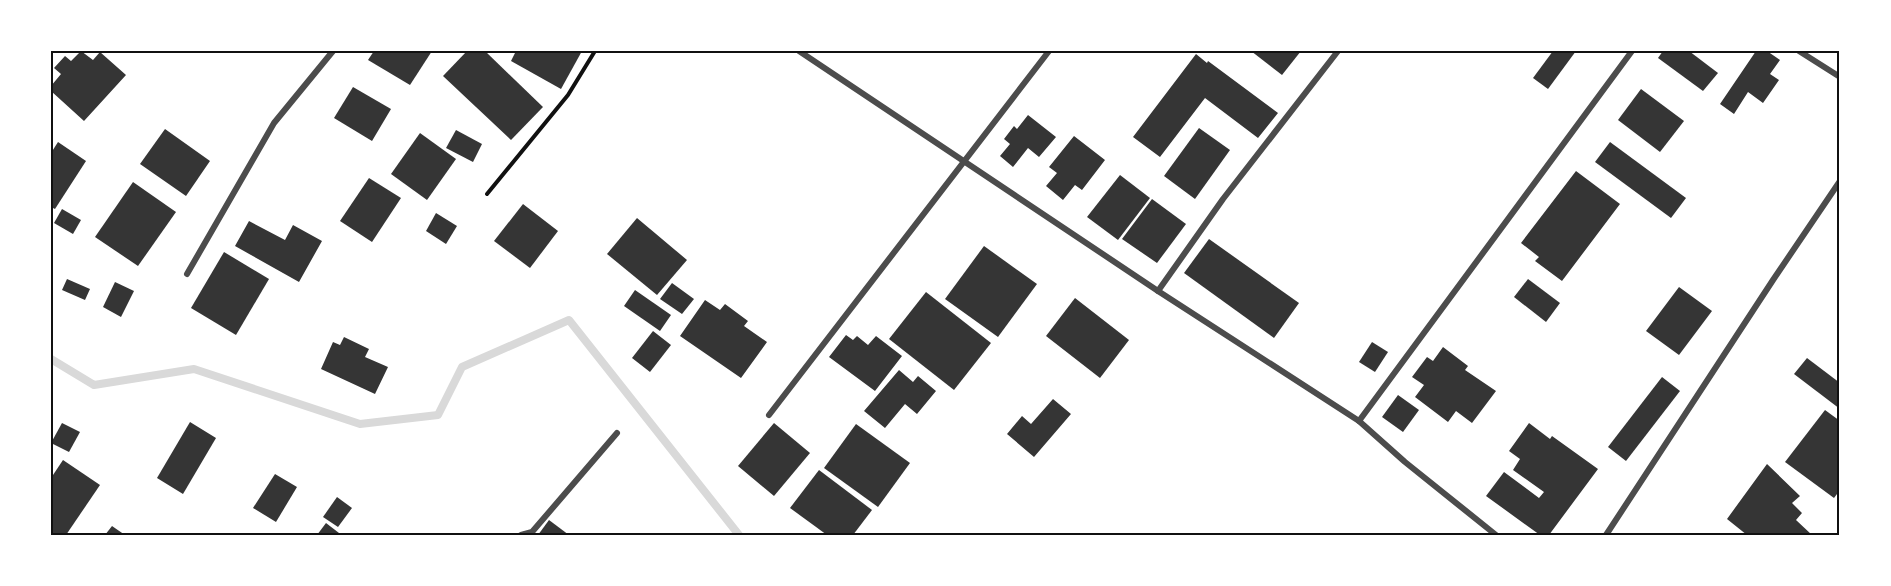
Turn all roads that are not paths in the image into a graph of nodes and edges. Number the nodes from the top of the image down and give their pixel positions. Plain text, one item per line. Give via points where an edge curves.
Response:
1 (333, 51) edge
2 (799, 51) edge
3 (1049, 51) edge
4 (1338, 51) edge
5 (1632, 51) edge
6 (1800, 51) edge
7 (1840, 77) edge
8 (964, 162) junction
9 (1840, 181) edge
10 (188, 274) dead end
11 (1158, 291) junction
12 (769, 415) dead end
13 (1359, 421) junction
14 (616, 433) dead end
15 (522, 535) edge
16 (1496, 535) edge
17 (1606, 535) edge

1 - 10 street via 274,123
2 - 8 street
3 - 8 street
4 - 11 street
5 - 13 street
6 - 7 street
8 - 11 street
8 - 12 street
9 - 17 street
11 - 13 street
13 - 16 street
14 - 15 street via 532,532

